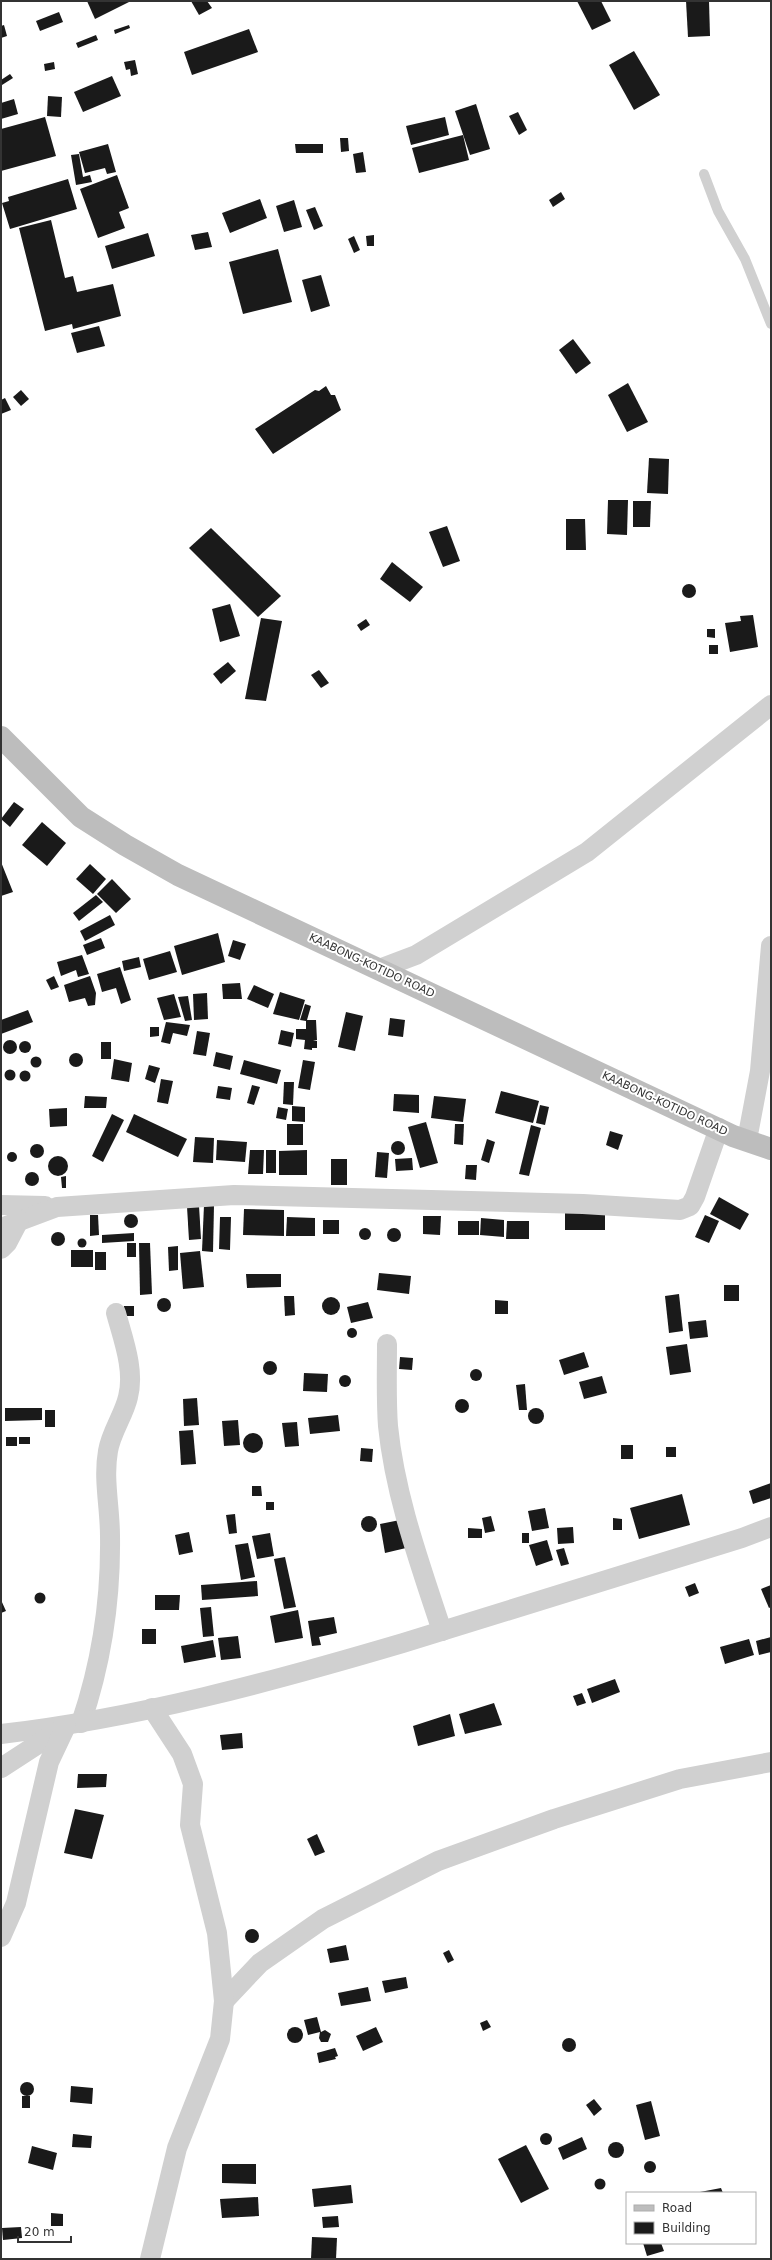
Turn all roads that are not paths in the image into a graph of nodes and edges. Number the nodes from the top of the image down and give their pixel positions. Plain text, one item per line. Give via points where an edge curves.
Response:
1 (704, 174) dead end
2 (771, 324) edge
3 (771, 705) edge
4 (1, 737) edge
5 (771, 946) edge
6 (379, 969) junction
7 (719, 1128) junction
8 (747, 1140) junction
9 (771, 1149) edge
10 (1, 1204) edge
11 (56, 1207) junction
12 (10, 1224) edge
13 (1, 1249) edge
14 (116, 1314) dead end
15 (387, 1344) dead end
16 (771, 1527) edge
17 (442, 1631) junction
18 (152, 1708) junction
19 (73, 1725) junction
20 (1, 1734) edge
21 (771, 1762) edge
22 (1, 1768) edge
23 (1, 1937) edge
24 (224, 2001) junction
25 (150, 2259) edge

1 - 2 lane via 718,211 745,260
3 - 6 street via 587,852 416,955
4 - 6 main road, KAABONG-KOTIDO ROAD via 81,817 125,845 178,875
5 - 8 street via 760,1071
6 - 7 main road, KAABONG-KOTIDO ROAD
7 - 8 main road, KAABONG-KOTIDO ROAD
7 - 11 street via 690,1206 680,1210 583,1204 234,1195
8 - 9 main road, KAABONG-KOTIDO ROAD
10 - 11 street
11 - 12 street
12 - 13 street via 7,1243
14 - 19 street via 130,1369 128,1396 108,1450 106,1478 110,1581 95,1682
15 - 17 street via 388,1426 396,1474 415,1551
16 - 17 street
17 - 18 street via 276,1680
18 - 19 street
18 - 24 street via 182,1754 193,1784 190,1825 216,1932
19 - 20 street
19 - 22 street
19 - 23 street via 48,1762 16,1903
21 - 24 street via 680,1779 554,1819 438,1861 322,1919 260,1963
24 - 25 street via 220,2039 177,2148

